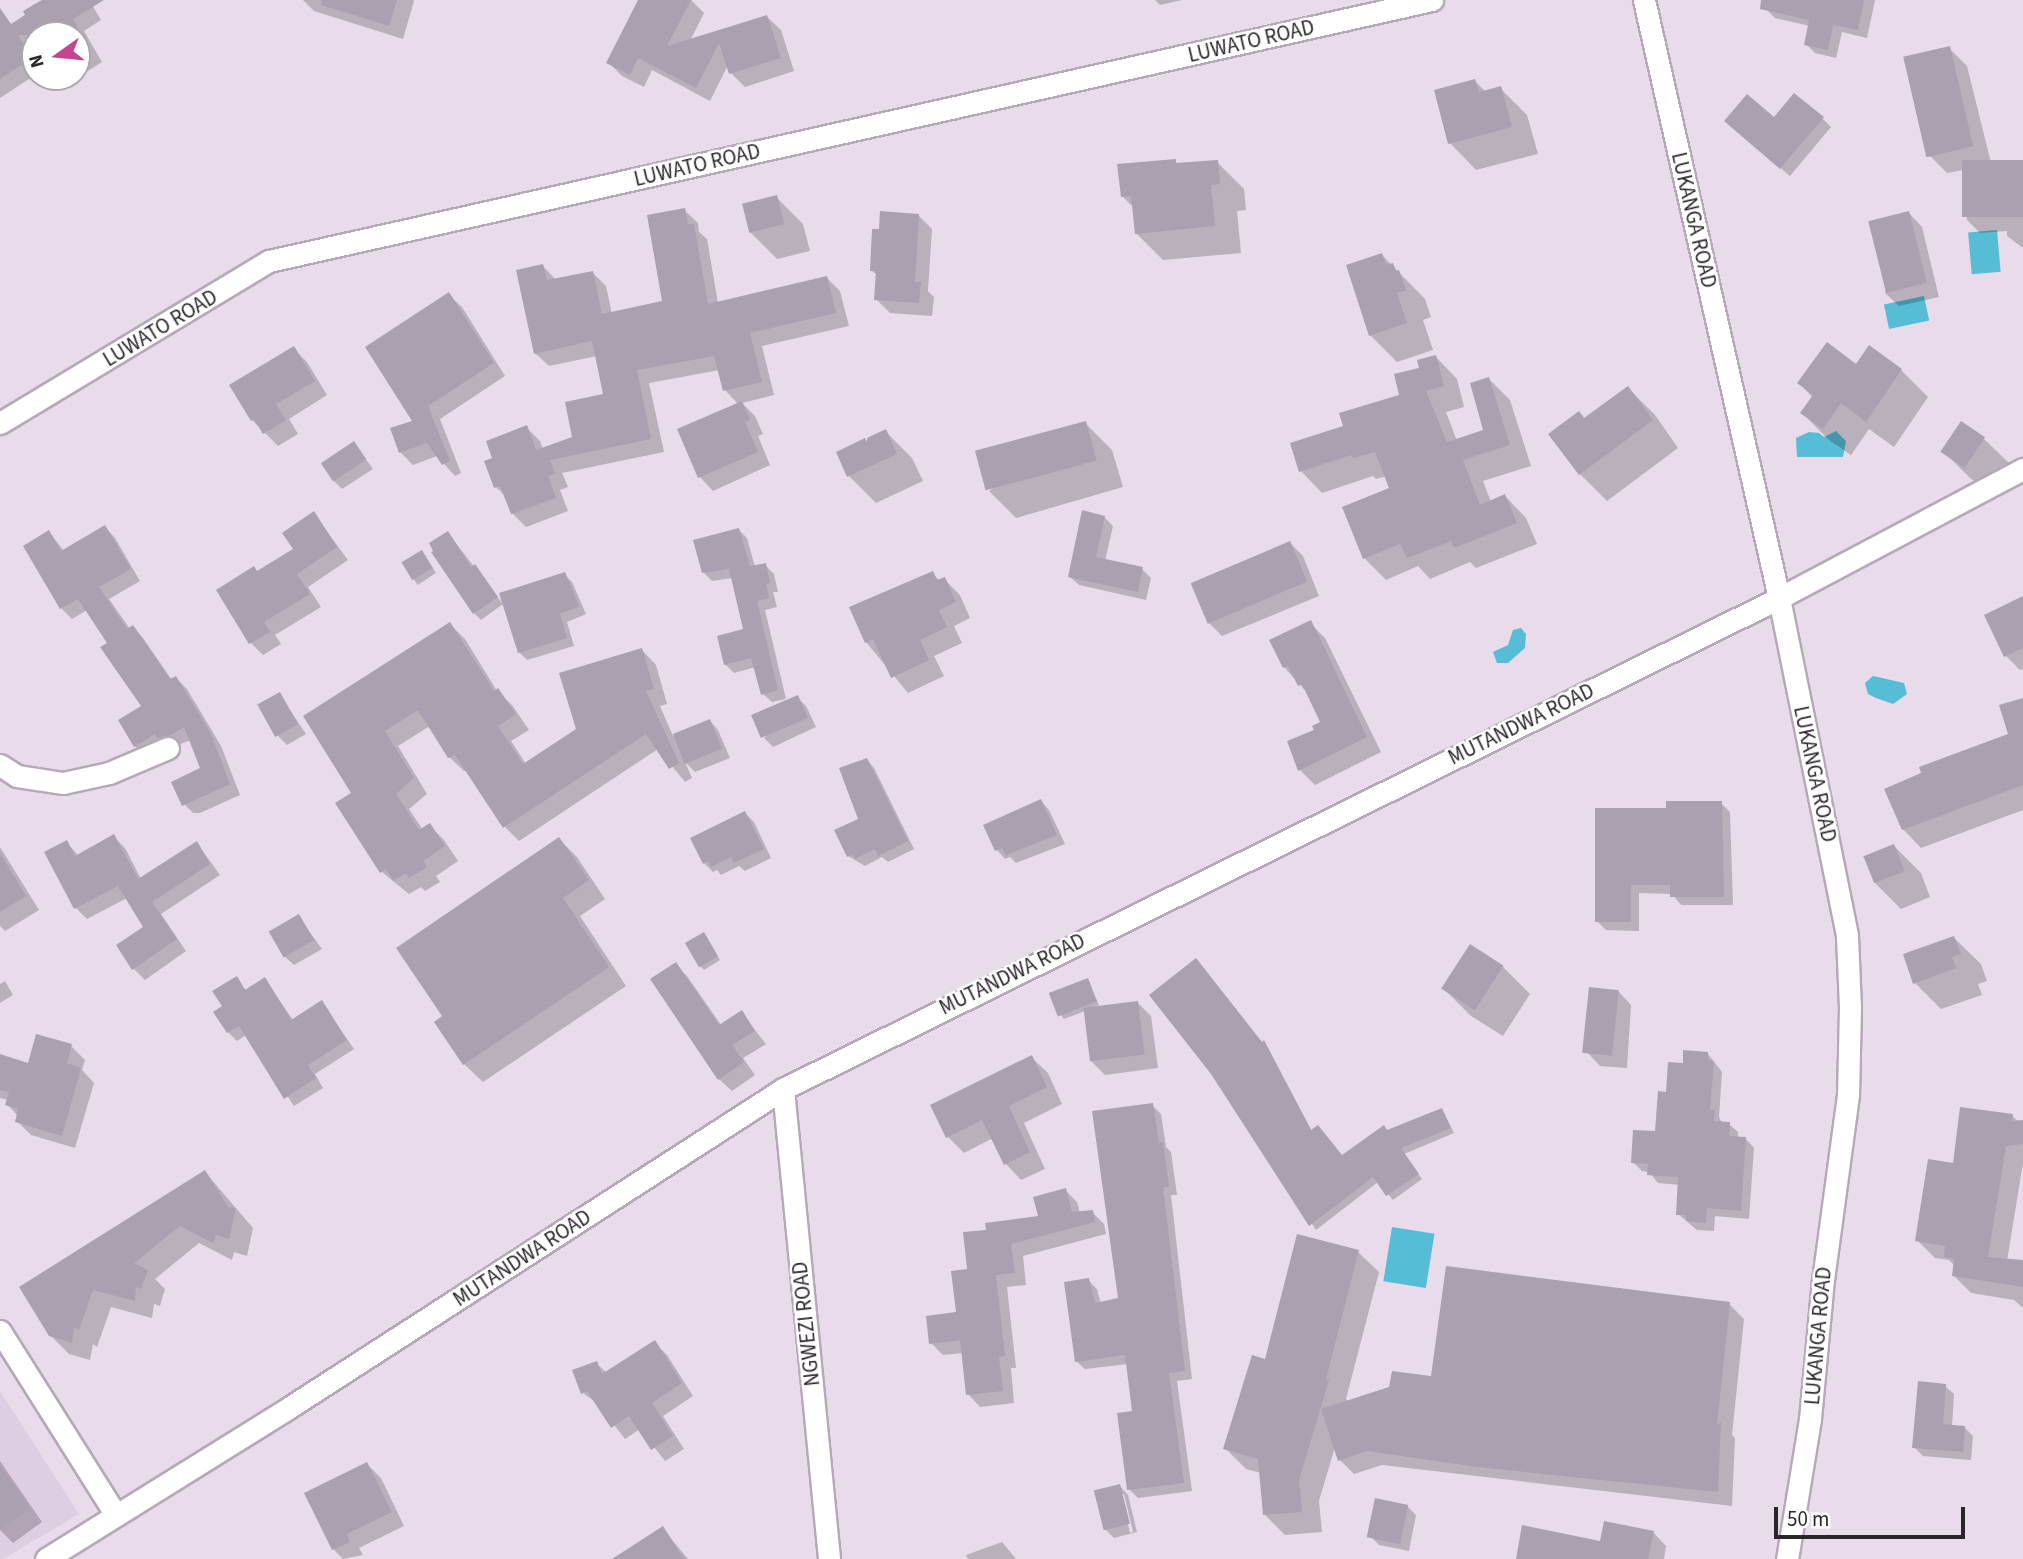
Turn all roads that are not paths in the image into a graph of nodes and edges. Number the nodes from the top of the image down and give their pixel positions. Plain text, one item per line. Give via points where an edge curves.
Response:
1 (1432, 0) edge
2 (1644, 0) edge
3 (0, 424) edge
4 (2023, 469) edge
5 (1779, 598) junction
6 (168, 748) dead end
7 (0, 765) edge
8 (783, 1089) junction
9 (0, 1331) edge
10 (116, 1515) junction
11 (46, 1559) edge
12 (829, 1559) edge
13 (1787, 1559) edge

1 - 3 street, LUWATO ROAD via 269,261
2 - 5 street, LUKANGA ROAD
4 - 5 street, MUTANDWA ROAD
5 - 8 street, MUTANDWA ROAD
5 - 13 street, LUKANGA ROAD via 1847,936 1850,1007 1848,1095 1810,1419
6 - 7 street via 109,773 63,783 17,776
8 - 10 street, MUTANDWA ROAD
8 - 12 street, NGWEZI ROAD
9 - 10 street
10 - 11 street, MUTANDWA ROAD

